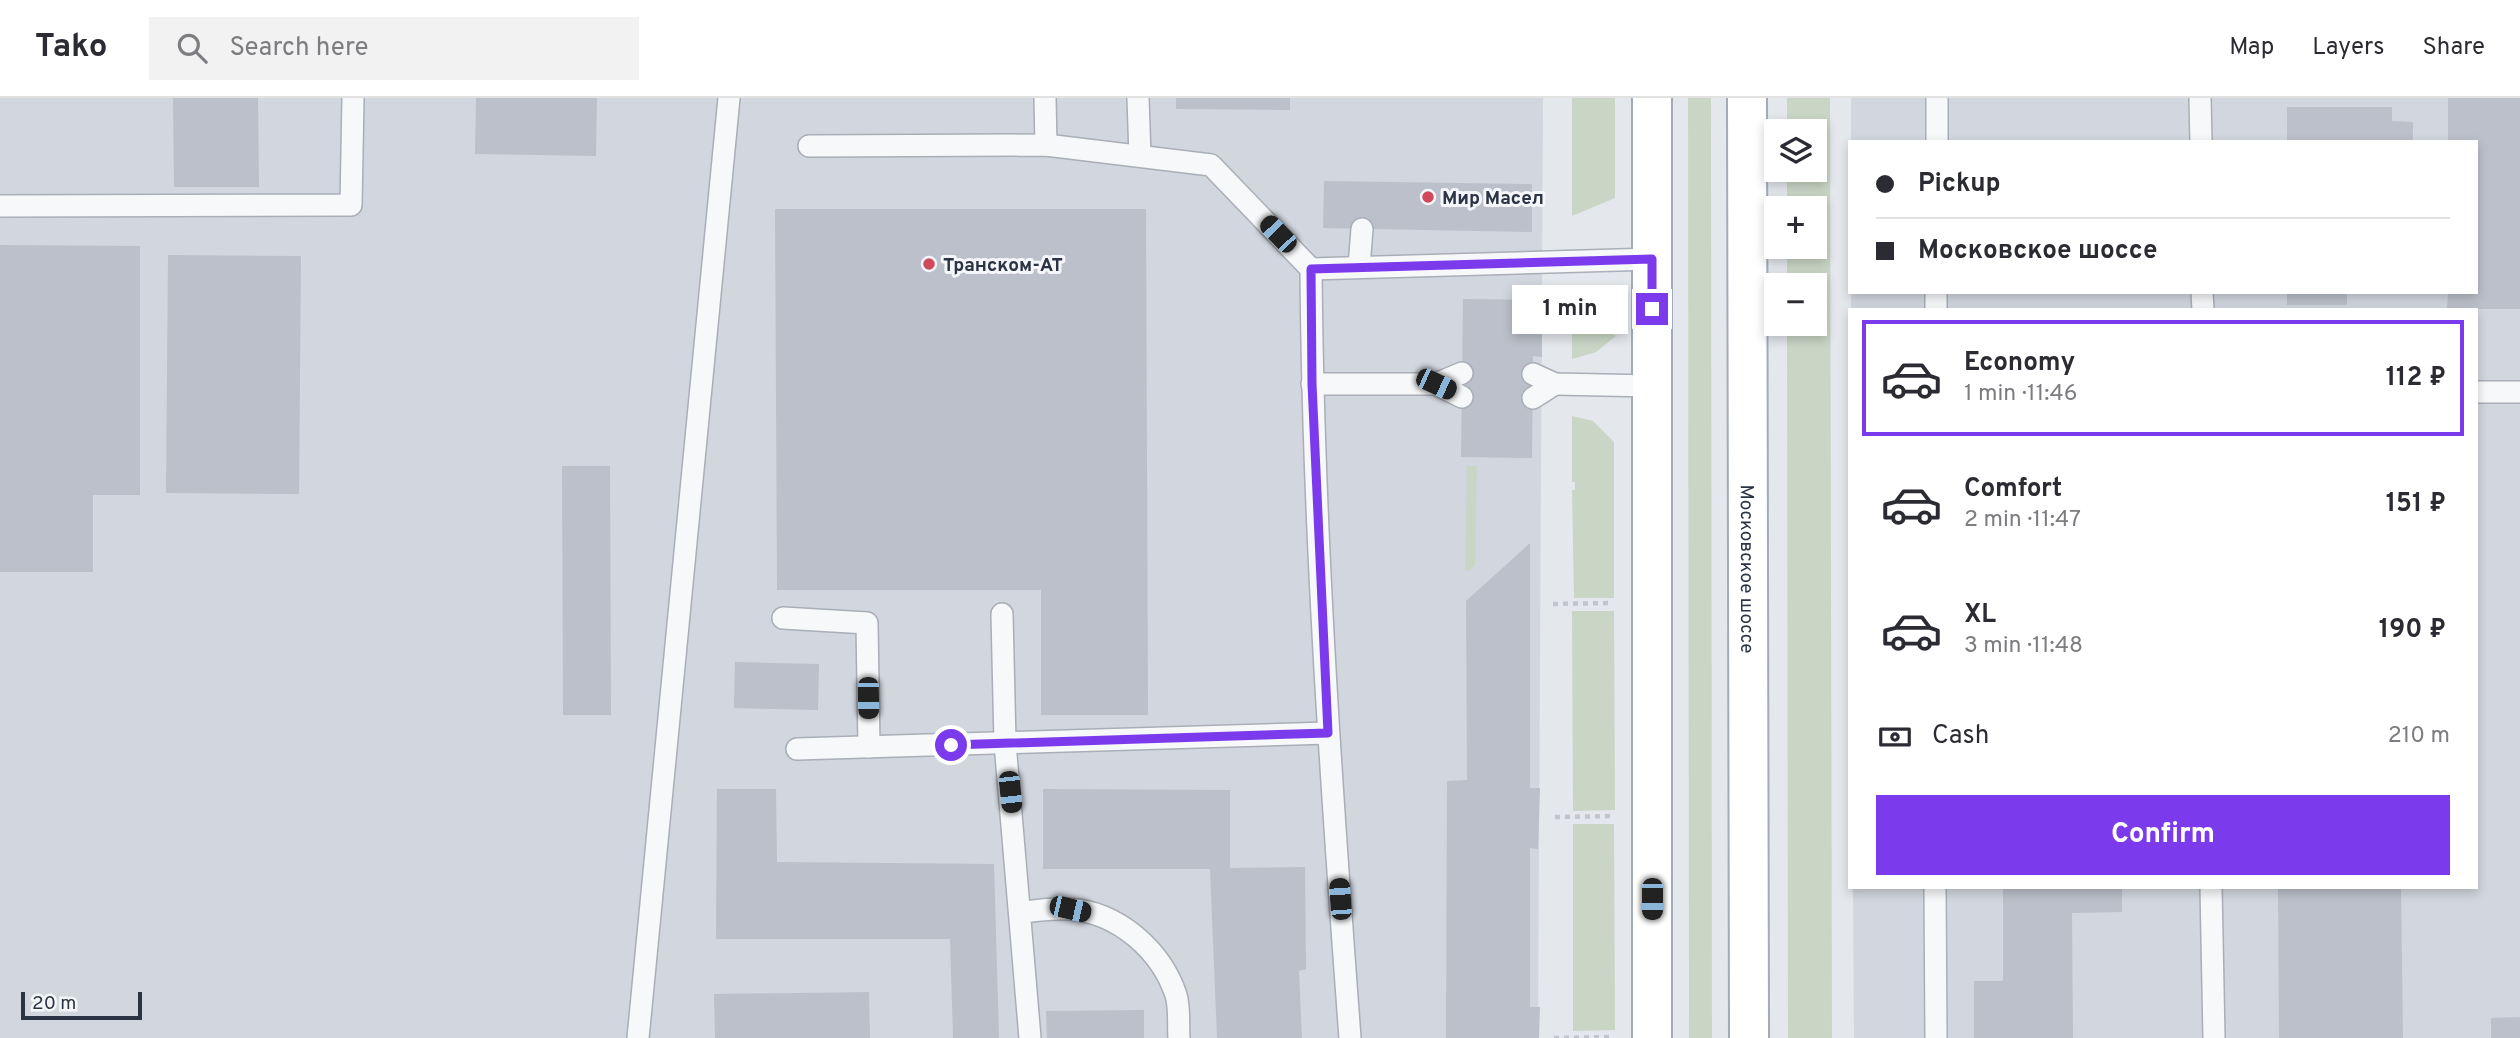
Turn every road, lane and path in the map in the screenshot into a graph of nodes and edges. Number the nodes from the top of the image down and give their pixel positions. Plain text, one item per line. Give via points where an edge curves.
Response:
1 (353, 98) edge
2 (729, 98) edge
3 (1045, 98) edge
4 (1138, 98) edge
5 (1652, 98) edge
6 (1747, 98) edge
7 (1937, 98) edge
8 (2200, 98) edge
9 (1937, 140) edge
10 (2201, 140) edge
11 (1046, 145) junction
12 (808, 146) dead end
13 (1140, 156) junction
14 (0, 206) edge
15 (1362, 229) dead end
16 (1652, 259) junction
17 (1359, 267) junction
18 (1311, 269) junction
19 (1542, 315) dead end
20 (1555, 315) dead end
21 (1462, 373) dead end
22 (1533, 374) dead end
23 (1312, 384) junction
24 (1436, 384) junction
25 (1555, 384) junction
26 (1652, 386) junction
27 (2478, 392) edge
28 (2520, 392) edge
29 (1462, 397) dead end
30 (1533, 398) dead end
31 (1652, 603) junction
32 (1553, 604) dead end
33 (1002, 614) dead end
34 (783, 618) dead end
35 (1328, 733) junction
36 (1005, 743) junction
37 (869, 747) junction
38 (797, 749) dead end
39 (1652, 816) junction
40 (1555, 817) dead end
41 (1935, 889) edge
42 (2211, 889) edge
43 (1021, 912) junction
44 (1652, 1037) edge
45 (638, 1038) edge
46 (1030, 1038) edge
47 (1179, 1038) edge
48 (1350, 1038) edge
49 (1554, 1038) edge
50 (1749, 1038) edge
51 (1936, 1038) edge
52 (2214, 1038) edge

1 - 14 lane via 351,205
2 - 45 lane
3 - 11 lane
4 - 13 lane
5 - 16 main road
6 - 50 main road, Московское шоссе
7 - 9 lane
8 - 10 lane
11 - 12 lane
11 - 13 lane
13 - 18 lane via 1211,164
15 - 17 lane
16 - 17 lane
16 - 26 main road
17 - 18 lane
18 - 23 lane
19 - 20 path
21 - 24 lane
22 - 25 lane
23 - 24 lane
23 - 35 lane
24 - 29 lane
25 - 26 lane
25 - 30 lane
26 - 31 main road
27 - 28 lane
31 - 32 path
31 - 39 main road
33 - 36 lane
34 - 37 lane via 867,624
35 - 36 lane
35 - 48 lane
36 - 37 lane
36 - 43 lane
37 - 38 lane
39 - 40 path
39 - 44 main road
41 - 51 lane
42 - 52 lane
43 - 46 lane
43 - 47 lane via 1070,909 1103,917 1137,936 1163,965 1177,998
44 - 49 path

